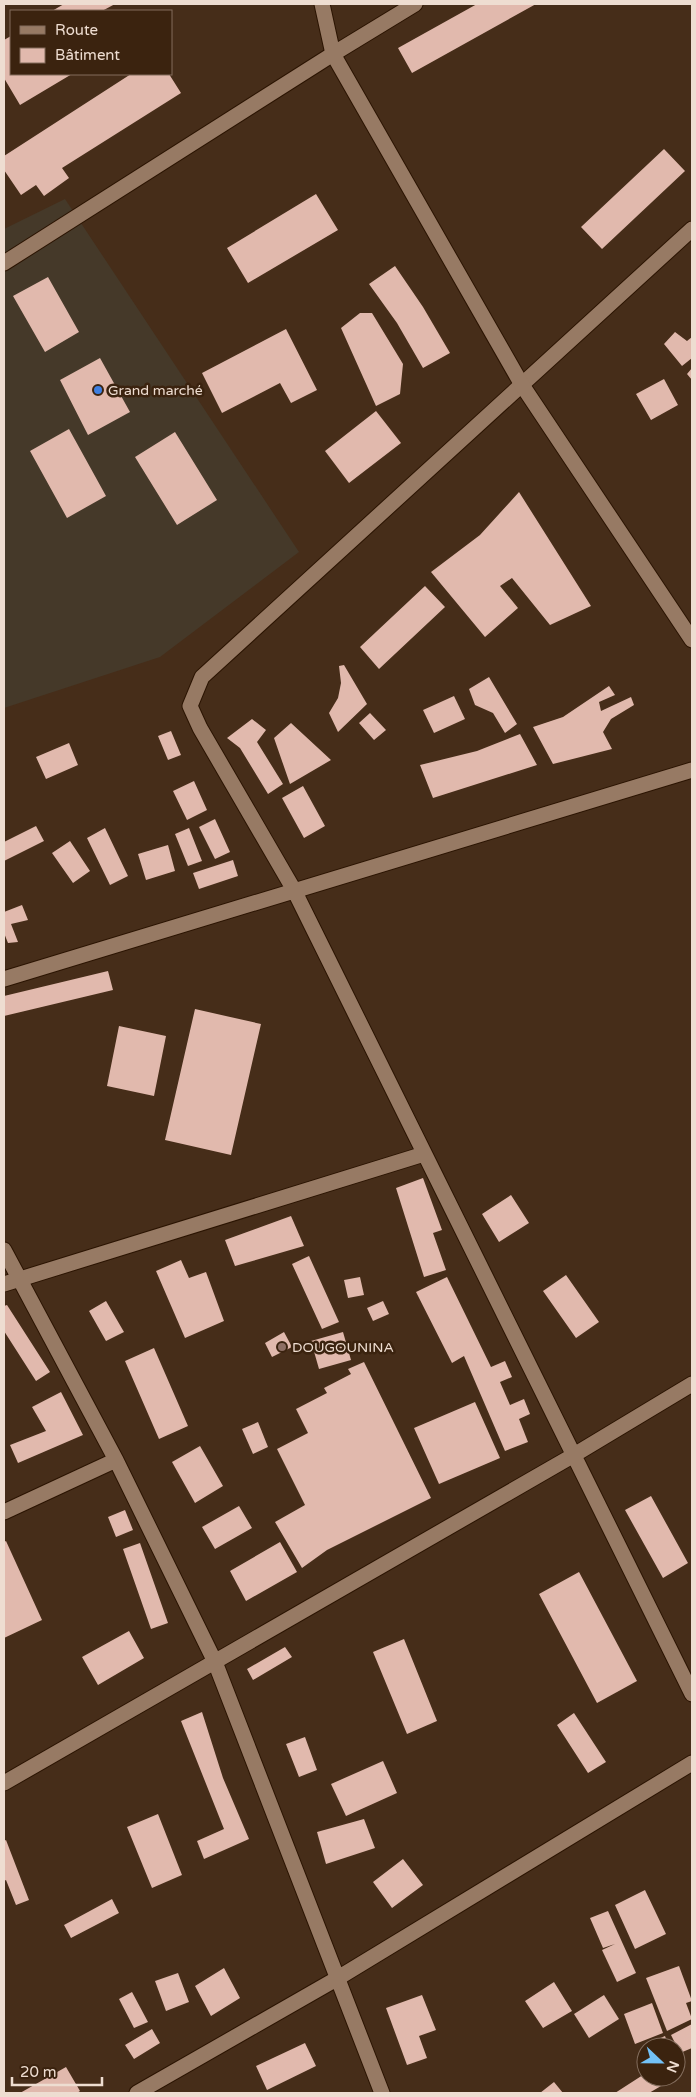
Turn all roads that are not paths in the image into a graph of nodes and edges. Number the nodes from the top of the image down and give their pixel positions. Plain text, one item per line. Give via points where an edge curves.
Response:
1 (322, 4) edge
2 (415, 4) edge
3 (333, 54) junction
4 (692, 229) edge
5 (4, 263) edge
6 (522, 385) junction
7 (692, 640) edge
8 (692, 770) edge
9 (294, 890) junction
10 (4, 979) edge
11 (424, 1154) junction
12 (4, 1250) edge
13 (20, 1279) junction
14 (4, 1284) edge
15 (692, 1384) edge
16 (574, 1455) junction
17 (116, 1460) junction
18 (4, 1512) edge
19 (215, 1662) junction
20 (692, 1694) edge
21 (692, 1763) edge
22 (4, 1784) edge
23 (338, 1978) junction
24 (137, 2093) edge
25 (382, 2093) edge

1 - 3 street
2 - 3 street
3 - 5 street
3 - 6 street
4 - 6 street
6 - 7 street
6 - 9 street via 202,677 190,706
8 - 9 street
9 - 10 street
9 - 11 street
11 - 13 street
11 - 16 street
12 - 13 street
13 - 14 street
13 - 17 street
15 - 16 street
16 - 19 street
16 - 20 street
17 - 18 street
17 - 19 street
19 - 22 street
19 - 23 street
21 - 23 street
23 - 24 street
23 - 25 street

